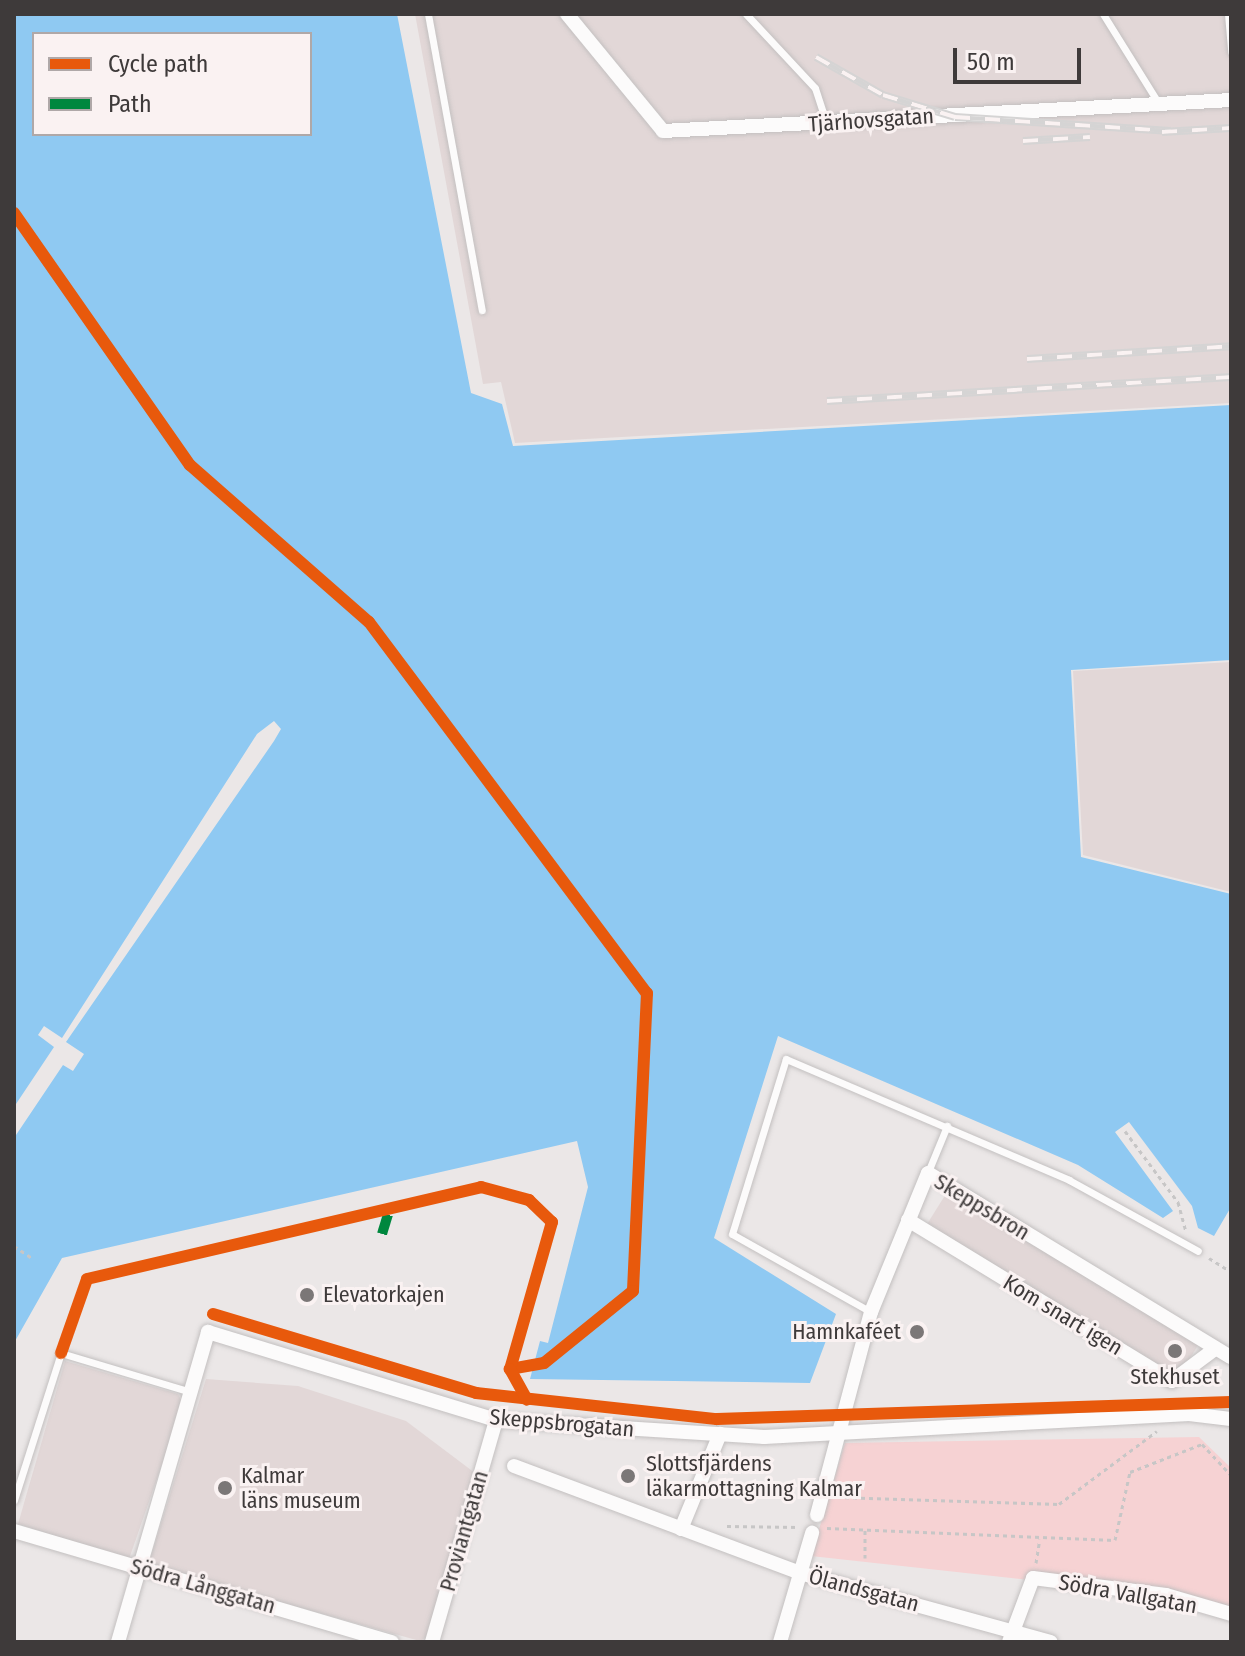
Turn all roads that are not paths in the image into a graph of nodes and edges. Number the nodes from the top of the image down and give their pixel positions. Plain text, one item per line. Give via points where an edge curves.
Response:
1 (428, 14) edge
2 (567, 14) edge
3 (746, 14) edge
4 (1103, 14) edge
5 (1228, 14) edge
6 (1231, 52) edge
7 (1231, 100) edge
8 (1159, 104) junction
9 (826, 123) junction
10 (482, 310) dead end
11 (947, 1126) junction
12 (928, 1173) junction
13 (908, 1220) junction
14 (1198, 1251) road end
15 (871, 1312) junction
16 (1215, 1349) junction
17 (1231, 1357) edge
18 (191, 1392) junction
19 (1231, 1419) edge
20 (496, 1420) junction
21 (841, 1433) junction
22 (720, 1434) junction
23 (514, 1466) dead end
24 (14, 1500) edge
25 (681, 1529) junction
26 (14, 1531) edge
27 (139, 1568) junction
28 (800, 1573) junction
29 (1231, 1614) edge
30 (1010, 1636) edge
31 (118, 1642) edge
32 (392, 1642) edge
33 (432, 1642) edge
34 (780, 1642) edge
35 (1051, 1642) edge

1 - 10 lane
2 - 9 street, Tjärhovsgatan via 660,130
3 - 9 lane via 815,88
4 - 8 lane
5 - 6 lane
7 - 8 street, Tjärhovsgatan
8 - 9 street, Tjärhovsgatan
11 - 12 lane
11 - 14 lane via 1069,1180
11 - 15 lane via 786,1059 732,1234
12 - 13 street, Skeppsbron
12 - 16 street, Skeppsbron
13 - 15 street, Skeppsbron
13 - 16 street, Kom snart igen via 1172,1381
15 - 21 street, Skeppsbron via 839,1417
16 - 17 street, Skeppsbron
18 - 20 street, Skeppsbrogatan via 208,1332
18 - 24 lane via 61,1353
18 - 27 street
19 - 21 street, Skeppsbrogatan via 1189,1414
20 - 22 street, Skeppsbrogatan
20 - 33 street, Proviantgatan
21 - 22 street, Skeppsbrogatan
21 - 28 street, Skeppsbron
22 - 25 street
23 - 25 street, Ölandsgatan
25 - 28 street, Ölandsgatan
26 - 27 street, Södra Långgatan
27 - 31 street
27 - 32 street, Södra Långgatan
28 - 30 street, Ölandsgatan
28 - 34 street, Skeppsbron
29 - 30 street, Södra Vallgatan via 1166,1595 1030,1581
30 - 35 street, Ölandsgatan

